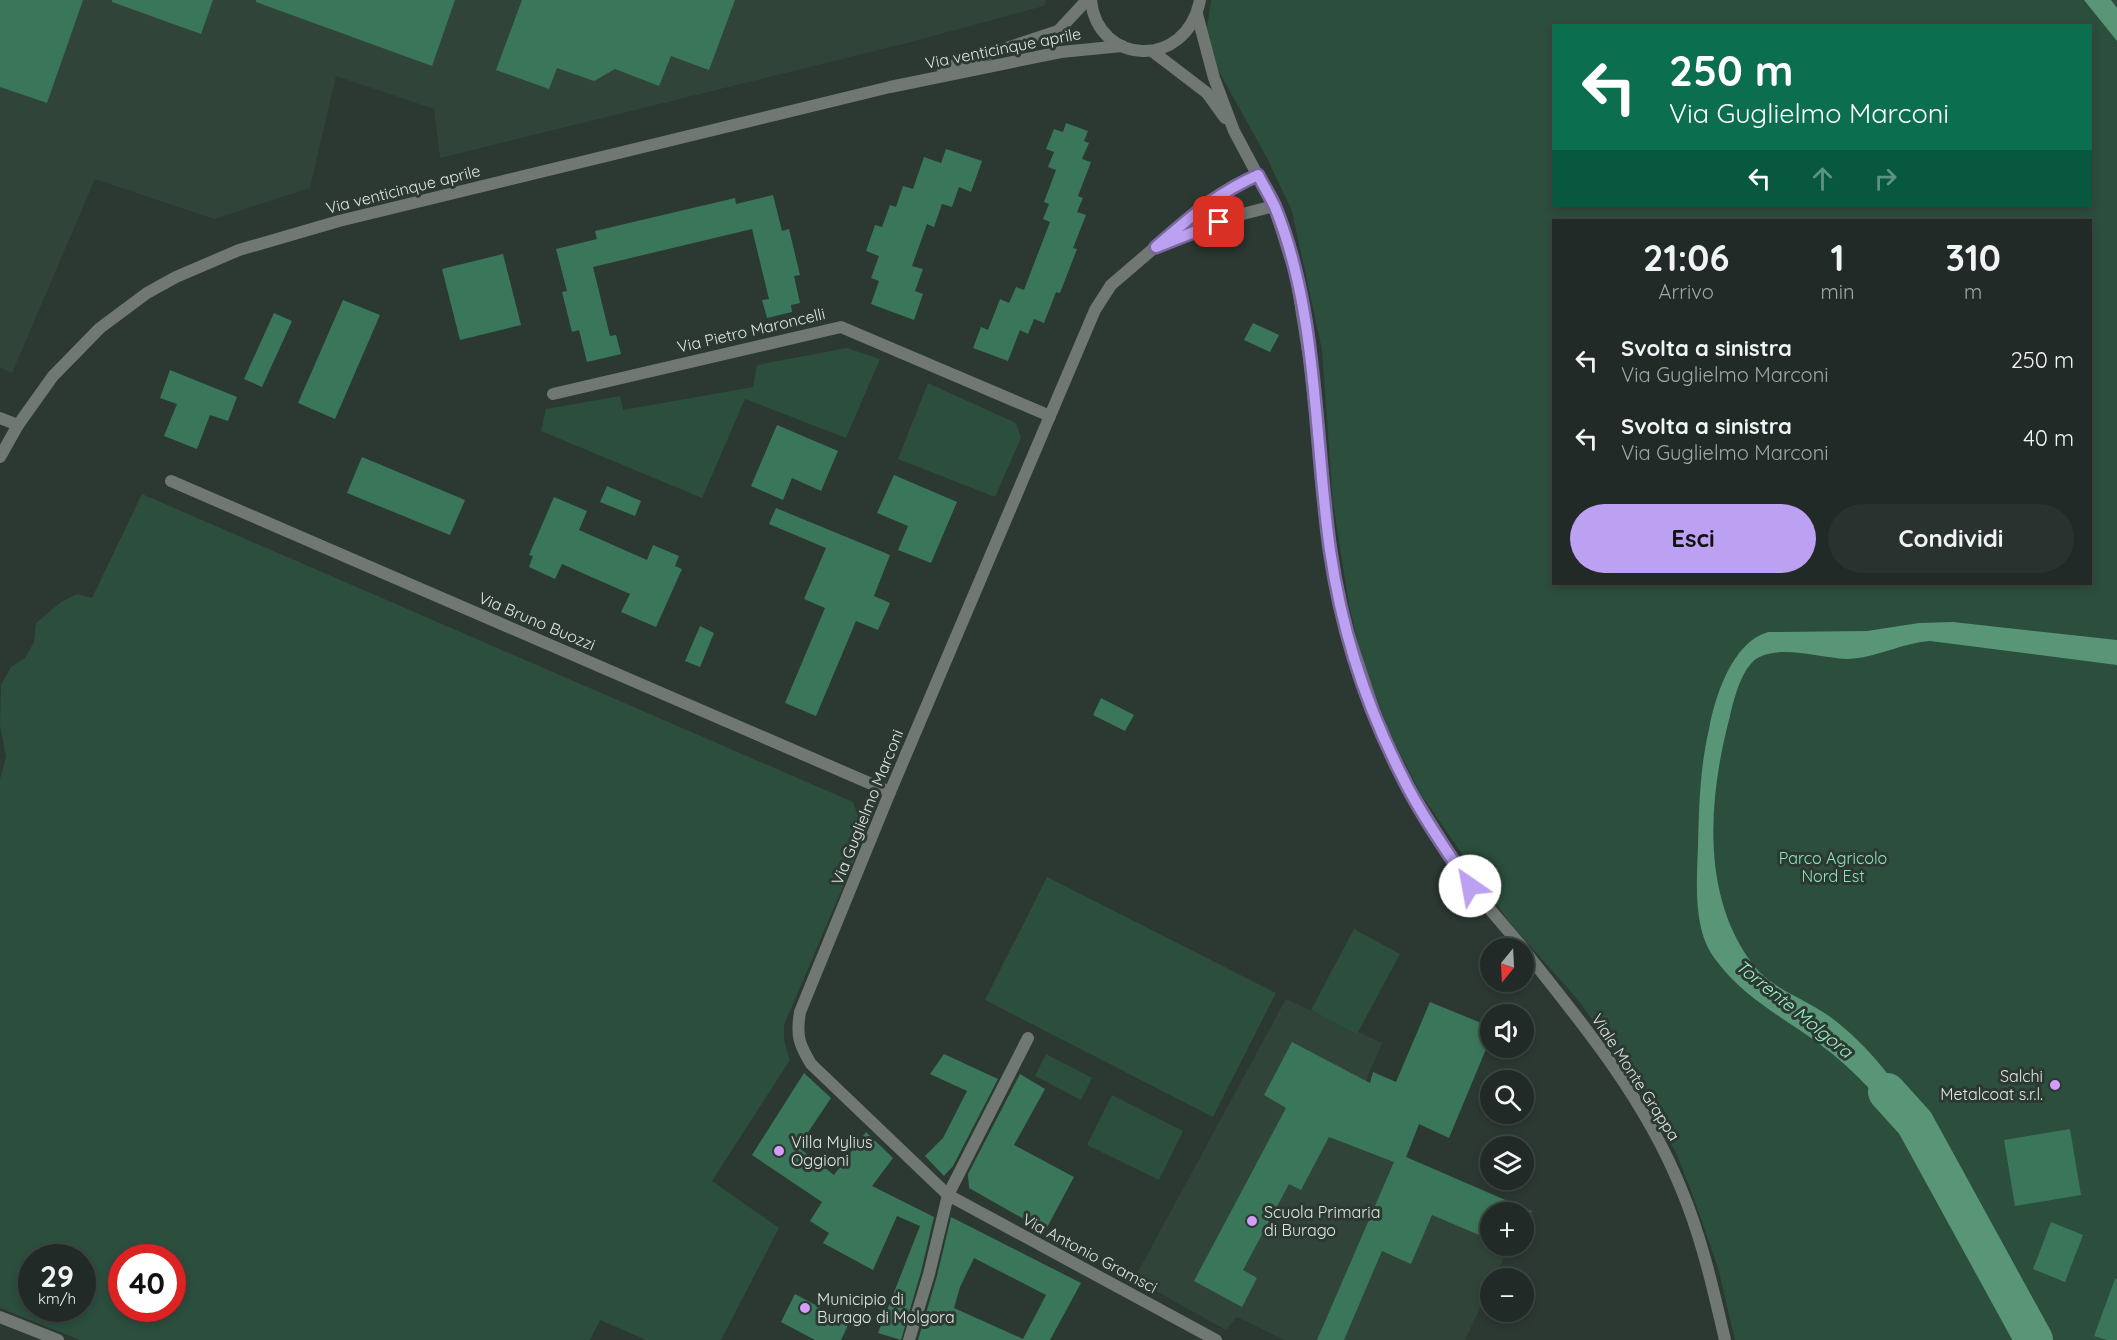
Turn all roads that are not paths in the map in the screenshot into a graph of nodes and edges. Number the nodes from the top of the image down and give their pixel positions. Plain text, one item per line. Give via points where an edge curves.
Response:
1 (1089, 0) edge
2 (1200, 0) edge
3 (1197, 14) junction
4 (1122, 46) junction
5 (1152, 51) junction
6 (891, 87) junction
7 (1234, 131) junction
8 (1258, 175) junction
9 (1274, 206) junction
10 (1156, 247) junction
11 (553, 394) dead end
12 (1050, 416) junction
13 (0, 418) edge
14 (18, 424) junction
15 (0, 457) edge
16 (171, 481) dead end
17 (890, 792) junction
18 (1514, 938) edge
19 (1534, 963) edge
20 (1028, 1038) dead end
21 (948, 1195) junction
22 (0, 1317) edge
23 (58, 1340) edge
24 (909, 1340) edge
25 (1216, 1340) edge
26 (1725, 1340) edge

1 - 4 street via 1099,25
1 - 6 street, Via venticinque aprile via 1058,31
2 - 3 street
3 - 5 street via 1180,39
3 - 7 street, Viale Monte Grappa via 1214,78
4 - 5 street, Via venticinque aprile
4 - 6 street, Via venticinque aprile via 1061,52
5 - 7 street, Viale Monte Grappa via 1207,93
6 - 14 street, Via venticinque aprile via 339,221 207,262 147,293 100,328 54,376
7 - 8 street, Viale Monte Grappa
8 - 9 street, Viale Monte Grappa
8 - 10 street, Via Guglielmo Marconi via 1209,201
9 - 10 street, Via Guglielmo Marconi via 1234,216
9 - 18 street, Viale Monte Grappa via 1300,293 1330,551 1345,624 1363,682 1380,732 1437,835 1470,886
10 - 12 street, Via Guglielmo Marconi via 1111,285 1095,310
11 - 12 street, Via Pietro Maroncelli via 841,327
12 - 17 street, Via Guglielmo Marconi
13 - 14 street
14 - 15 street, Via venticinque aprile
16 - 17 street, Via Bruno Buozzi
17 - 21 street, Via Guglielmo Marconi via 800,1012 797,1031 811,1064
19 - 26 street, Viale Monte Grappa via 1598,1042 1658,1138 1698,1237
20 - 21 street
21 - 24 street
21 - 25 street, Via Antonio Gramsci
22 - 23 street

